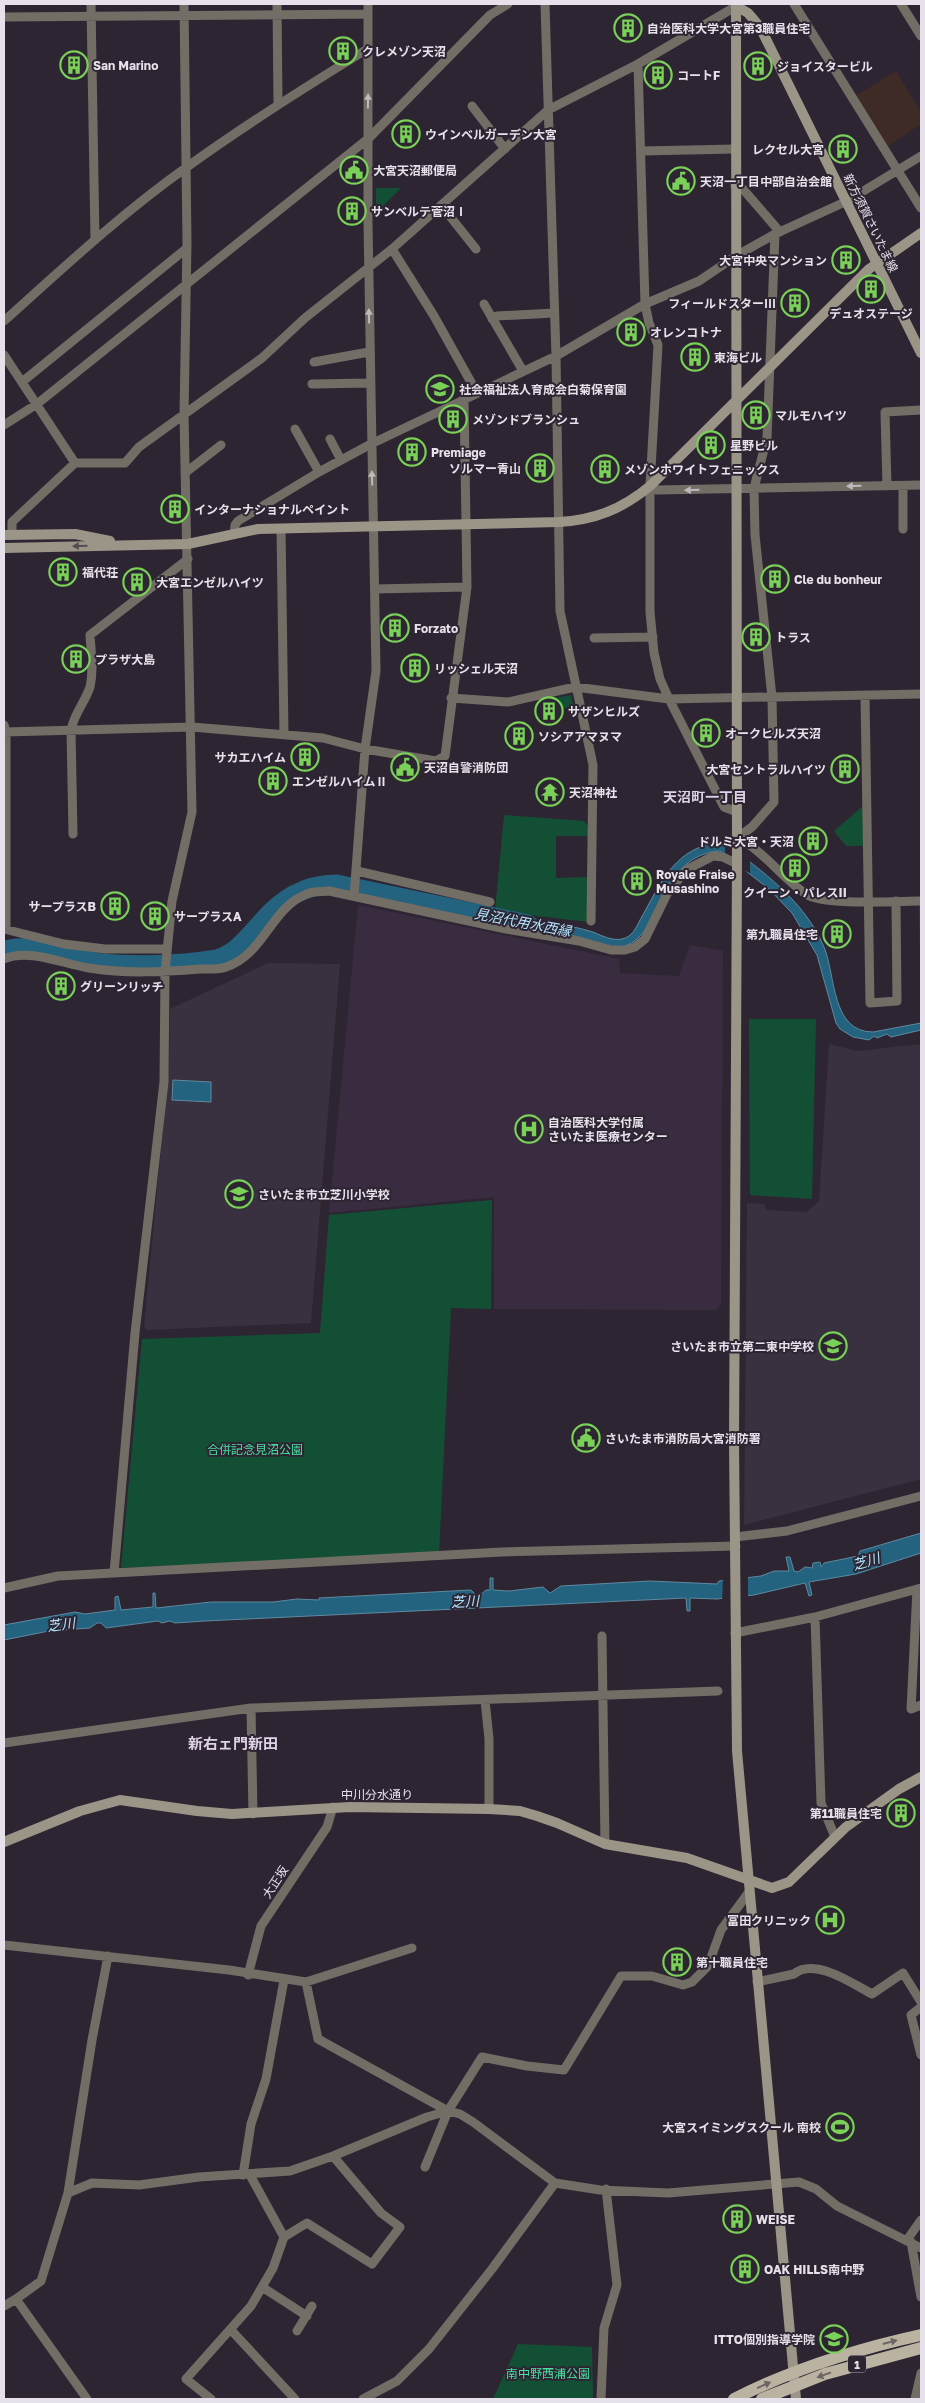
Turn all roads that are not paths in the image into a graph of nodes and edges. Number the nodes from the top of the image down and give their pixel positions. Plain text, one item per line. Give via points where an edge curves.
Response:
1 (91, 4) edge
2 (184, 4) edge
3 (277, 4) edge
4 (368, 4) edge
5 (508, 4) edge
6 (545, 4) edge
7 (737, 4) edge
8 (794, 4) edge
9 (901, 4) edge
10 (368, 14) junction
11 (277, 15) junction
12 (4, 17) edge
13 (184, 17) junction
14 (91, 18) junction
15 (921, 36) edge
16 (369, 48) junction
17 (638, 64) junction
18 (278, 104) junction
19 (472, 106) dead end
20 (548, 110) junction
21 (369, 138) junction
22 (505, 149) junction
23 (735, 149) junction
24 (642, 151) junction
25 (921, 156) edge
26 (186, 167) junction
27 (898, 171) junction
28 (735, 186) junction
29 (848, 201) junction
30 (441, 205) junction
31 (921, 208) edge
32 (777, 233) junction
33 (921, 233) edge
34 (95, 240) junction
35 (187, 248) junction
36 (392, 249) junction
37 (476, 249) dead end
38 (736, 256) junction
39 (878, 262) junction
40 (368, 268) junction
41 (186, 284) junction
42 (484, 304) dead end
43 (645, 304) junction
44 (554, 313) junction
45 (492, 318) junction
46 (4, 321) edge
47 (369, 352) junction
48 (921, 353) edge
49 (4, 356) edge
50 (556, 356) junction
51 (314, 362) dead end
52 (770, 364) junction
53 (522, 371) junction
54 (22, 382) junction
55 (370, 383) junction
56 (312, 384) dead end
57 (476, 393) junction
58 (464, 398) junction
59 (736, 400) junction
60 (37, 404) junction
61 (921, 410) edge
62 (184, 415) junction
63 (4, 425) edge
64 (295, 429) dead end
65 (330, 439) dead end
66 (370, 444) junction
67 (221, 446) dead end
68 (341, 460) junction
69 (75, 463) junction
70 (319, 472) junction
71 (185, 473) junction
72 (921, 485) edge
73 (650, 486) junction
74 (887, 486) junction
75 (903, 486) junction
76 (754, 488) junction
77 (736, 489) junction
78 (559, 522) junction
79 (466, 525) junction
80 (374, 527) junction
81 (281, 529) junction
82 (903, 529) dead end
83 (234, 534) junction
84 (8, 535) edge
85 (188, 544) junction
86 (128, 545) junction
87 (4, 548) edge
88 (188, 559) junction
89 (467, 587) junction
90 (374, 589) junction
91 (653, 636) junction
92 (594, 638) dead end
93 (575, 687) junction
94 (921, 694) edge
95 (865, 696) junction
96 (772, 697) junction
97 (451, 698) junction
98 (669, 699) junction
99 (736, 699) junction
100 (192, 727) junction
101 (5, 729) edge
102 (71, 730) junction
103 (284, 734) junction
104 (365, 749) junction
105 (5, 796) edge
106 (737, 812) junction
107 (73, 834) dead end
108 (737, 841) junction
109 (5, 851) edge
110 (737, 866) junction
111 (357, 872) junction
112 (354, 896) junction
113 (921, 900) edge
114 (896, 901) junction
115 (490, 902) dead end
116 (870, 902) junction
117 (591, 921) dead end
118 (5, 929) edge
119 (167, 949) junction
120 (4, 959) edge
121 (165, 972) junction
122 (921, 1496) edge
123 (736, 1546) junction
124 (114, 1573) junction
125 (4, 1588) edge
126 (919, 1589) edge
127 (815, 1616) junction
128 (735, 1628) junction
129 (602, 1636) dead end
130 (718, 1691) dead end
131 (603, 1695) junction
132 (485, 1700) junction
133 (921, 1706) edge
134 (251, 1708) junction
135 (4, 1743) edge
136 (921, 1776) edge
137 (333, 1807) junction
138 (490, 1809) junction
139 (252, 1814) junction
140 (835, 1837) junction
141 (4, 1842) edge
142 (605, 1844) junction
143 (749, 1886) junction
144 (4, 1945) edge
145 (412, 1948) dead end
146 (108, 1956) junction
147 (248, 1975) junction
148 (284, 1980) junction
149 (306, 1982) junction
150 (757, 1982) junction
151 (921, 2002) edge
152 (921, 2007) edge
153 (921, 2055) edge
154 (448, 2111) junction
155 (333, 2156) junction
156 (424, 2167) dead end
157 (246, 2175) junction
158 (555, 2183) junction
159 (776, 2184) junction
160 (606, 2189) junction
161 (68, 2192) junction
162 (921, 2220) edge
163 (284, 2237) junction
164 (910, 2241) junction
165 (921, 2248) edge
166 (262, 2288) junction
167 (921, 2297) edge
168 (16, 2299) junction
169 (4, 2306) edge
170 (312, 2306) dead end
171 (307, 2316) junction
172 (231, 2330) junction
173 (297, 2332) dead end
174 (921, 2335) edge
175 (921, 2348) edge
176 (793, 2372) junction
177 (921, 2373) edge
178 (795, 2386) junction
179 (87, 2399) edge
180 (211, 2399) edge
181 (295, 2399) edge
182 (363, 2399) edge
183 (602, 2399) edge
184 (734, 2399) edge
185 (762, 2399) edge
186 (796, 2399) edge
187 (914, 2399) edge

1 - 14 street
2 - 13 street
3 - 11 street
4 - 10 street
5 - 21 street via 490,15
6 - 20 street
7 - 17 street
7 - 23 street
7 - 29 street, 新方須賀さいたま線 via 760,28
8 - 27 street
9 - 15 street
10 - 11 street
10 - 16 street
11 - 13 street
11 - 18 street
12 - 14 street
13 - 14 street
13 - 26 street
14 - 34 street
16 - 18 street
21 -> 16 street
17 - 20 street
17 - 24 street
18 - 26 street
19 - 22 street
20 - 22 street
20 - 44 street
21 - 40 street
21 - 41 street
22 - 30 street
23 - 24 street
23 - 28 street
24 - 43 street
25 - 27 street
26 - 34 street
26 - 35 street
27 - 29 street
27 - 31 street
28 - 32 street via 742,188
28 - 38 street
29 - 32 street
29 - 39 street, 新方須賀さいたま線
30 - 36 street
30 - 37 street
32 - 38 street
32 - 52 street
33 - 39 street
34 - 46 street
35 - 41 street
35 - 54 street
36 - 40 street
36 - 57 street via 434,316
38 - 43 street via 699,281
38 - 59 street
39 - 48 street, 新方須賀さいたま線
39 - 52 street
47 -> 40 street
40 - 62 street via 305,318 262,358
41 - 60 street
41 - 62 street
42 - 45 street
43 - 50 street
43 - 73 street via 658,345
44 - 45 street
44 - 50 street
45 - 53 street
47 - 51 street
47 - 55 street
49 - 54 street
50 - 53 street
50 - 78 street
52 - 59 street
52 - 76 street via 767,438
53 - 57 street
54 - 60 street
55 - 56 street
55 - 66 street
57 - 58 street
58 - 66 street
58 - 79 street
59 - 73 street
59 - 77 street
60 - 63 street
60 - 69 street
61 - 74 street via 885,412
62 - 69 street via 139,447 125,463
62 - 71 street
64 - 70 street
65 - 68 street
66 - 68 street
80 -> 66 street
67 - 71 street
68 - 70 street
69 - 84 street via 12,522
70 - 83 street via 238,521
71 - 85 street
72 - 75 street
77 -> 73 street via 657,490
73 - 78 street via 606,514
73 - 91 street via 650,612
74 - 75 street
74 -> 76 street
75 - 82 street
76 - 77 street
76 - 96 street via 755,535
77 - 99 street
78 - 79 street
78 - 93 street via 560,611
79 - 80 street
79 - 89 street
80 - 81 street
80 - 90 street
81 - 83 street
81 - 103 street
83 - 85 street
84 - 86 street via 75,534
85 - 86 street
85 - 88 street
86 -> 87 street
88 - 100 street
88 - 102 street via 90,635 90,687 73,719
89 - 90 street
89 - 97 street
90 - 104 street via 376,671
91 - 92 street
91 - 98 street via 660,678
93 - 97 street via 508,702
93 - 98 street
93 - 117 street via 593,765
94 - 95 street
95 - 96 street
95 - 116 street
96 - 99 street
96 - 108 street via 774,802
97 - 104 street via 445,756 436,761
98 - 99 street
98 - 106 street via 724,807
99 - 106 street
100 - 102 street
100 - 103 street
100 - 119 street via 192,812 172,901
101 - 102 street
101 - 105 street
102 - 107 street
103 - 104 street via 323,738
104 - 111 street
105 - 109 street
106 - 108 street
108 - 110 street
108 - 116 street via 750,844 775,870 808,896 822,900
109 - 118 street
110 - 112 street via 723,857 713,856 686,870 668,894 645,939 625,950 611,950
110 - 123 street
111 - 112 street
111 - 115 street
112 - 121 street via 329,891 308,893 291,902 245,957 226,967
113 - 114 street
114 - 116 street
114 - 116 street via 897,1001 870,1003
118 - 119 street via 64,944 105,949
119 - 121 street
120 - 121 street via 14,954 91,968
121 - 124 street via 164,1082 135,1332
122 - 123 street
123 - 124 street via 502,1552
123 - 128 street
124 - 125 street via 58,1576
126 - 127 street
126 - 133 street via 910,1709
127 - 128 street
127 - 140 street via 821,1803
128 - 143 street via 737,1751
129 - 131 street
130 - 131 street
131 - 132 street
131 - 142 street
132 - 134 street
132 - 138 street
134 - 135 street
134 - 139 street
136 - 140 street, 中川分水通り via 867,1810
137 - 138 street, 中川分水通り
137 - 139 street, 中川分水通り
137 - 147 street, 大正坂 via 327,1827 261,1926
138 - 142 street, 中川分水通り via 537,1816
139 - 141 street, 中川分水通り via 198,1811 120,1800 80,1811
140 - 143 street, 中川分水通り via 789,1882 772,1888
142 - 143 street, 中川分水通り via 687,1858
143 - 150 street
143 - 154 street via 722,1930 708,1966 692,1982 683,1985 652,1976 621,1976 564,2070 482,2058
144 - 146 street
145 - 149 street
146 - 147 street
146 - 161 street
147 - 148 street
148 - 149 street
148 - 157 street via 266,2079 251,2124
149 - 154 street via 318,2039
150 - 151 street via 799,1971 822,1969 872,1994 903,1973
150 - 159 street
152 - 153 street via 911,2015
154 - 155 street via 418,2120
154 - 156 street
154 - 158 street via 473,2122
155 - 157 street via 290,2171
155 - 163 street via 381,2213 400,2227 372,2264 307,2223
157 - 161 street via 139,2185 92,2183
157 - 163 street
158 - 160 street
158 - 182 street via 429,2349 397,2381
159 - 160 street via 668,2193
159 - 164 street via 799,2182 816,2189 837,2206
159 - 176 street
160 - 183 street via 617,2285 604,2328
161 - 168 street via 41,2281
162 - 164 street
163 - 166 street
164 - 165 street
164 - 167 street
166 - 171 street
166 - 172 street
168 - 169 street
168 - 179 street
170 - 171 street
171 - 173 street
172 - 180 street via 186,2378
172 - 181 street
176 -> 174 main road, 1
175 -> 178 main road, 1 via 861,2363
176 - 178 street
184 -> 176 main road, 1
177 - 187 street
178 - 185 main road, 1
178 - 186 street

